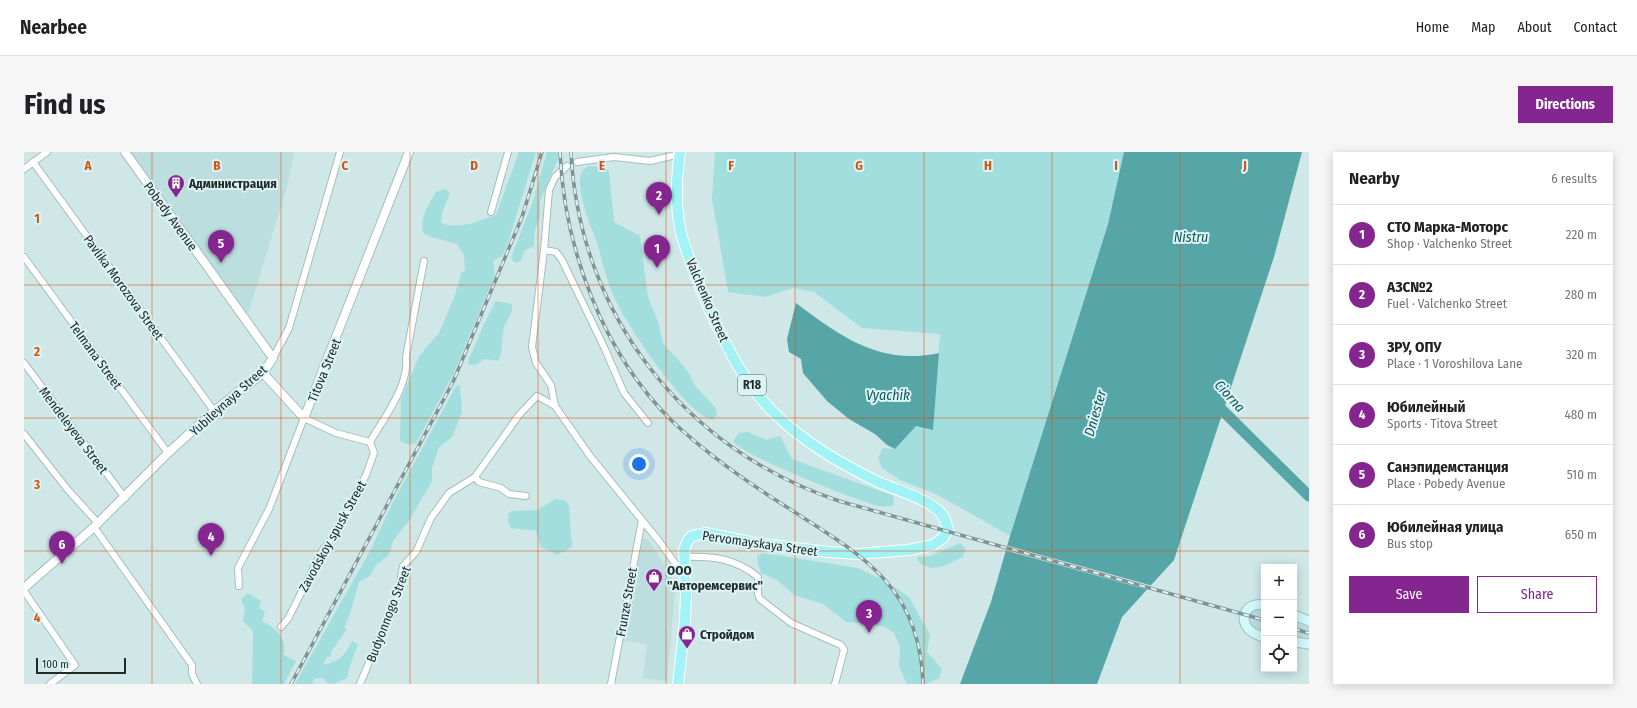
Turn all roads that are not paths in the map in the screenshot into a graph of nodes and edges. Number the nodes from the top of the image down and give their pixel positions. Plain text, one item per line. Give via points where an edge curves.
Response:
1 (47, 152) edge
2 (125, 152) edge
3 (340, 152) edge
4 (409, 152) edge
5 (508, 152) edge
6 (680, 153) edge
7 (613, 154) edge
8 (33, 162) junction
9 (577, 162) dead end
10 (567, 166) dead end
11 (24, 169) edge
12 (491, 212) dead end
13 (544, 250) junction
14 (24, 257) edge
15 (424, 261) dead end
16 (273, 358) junction
17 (24, 363) edge
18 (263, 372) junction
19 (555, 406) junction
20 (214, 412) junction
21 (304, 418) junction
22 (648, 423) dead end
23 (24, 434) edge
24 (370, 442) junction
25 (168, 453) junction
26 (475, 476) junction
27 (526, 496) dead end
28 (125, 498) junction
29 (642, 520) junction
30 (96, 525) junction
31 (948, 529) joint
32 (684, 557) junction
33 (685, 579) junction
34 (239, 586) dead end
35 (24, 589) edge
36 (1261, 605) edge
37 (1297, 617) edge
38 (1309, 621) edge
39 (281, 626) dead end
40 (1261, 636) edge
41 (1297, 642) edge
42 (1309, 644) edge
43 (50, 684) edge
44 (197, 684) edge
45 (360, 684) edge
46 (611, 684) edge
47 (678, 684) edge
48 (835, 684) edge

1 - 8 street
2 - 16 street, Pobedy Avenue
3 - 16 street, Yubileynaya Street via 288,328
4 - 21 street, Titova Street
5 - 12 street
6 - 7 street via 650,161
6 - 31 main road, Valchenko Street / R18 via 677,192 682,237 722,338 747,378 772,411 795,433 821,452 933,506 944,515
7 - 9 street
8 - 11 street
8 - 20 street, Pavlika Morozova Street
10 - 13 street via 554,177 549,190
13 - 19 street via 532,347 536,363 551,385
13 - 22 street via 556,252 562,260 624,394
14 - 25 street, Telmana Street
15 - 24 street via 406,357 408,368 404,382
16 - 18 street, Yubileynaya Street
17 - 28 street, Mendeleyeva Street
18 - 20 street, Yubileynaya Street
18 - 21 street
19 - 26 street, Budyonnogo Street via 537,396 518,415
19 - 29 street via 590,456
20 - 25 street, Yubileynaya Street
21 - 24 street via 336,433
21 - 34 street, Titova Street via 269,509 238,568
23 - 30 street
24 - 39 street, Zavodskoy spusk Street via 374,453 366,475 322,552 288,619
25 - 28 street, Yubileynaya Street
26 - 27 street via 479,482 501,488 510,494
26 - 45 street, Budyonnogo Street via 449,493 431,518 416,552 403,566 399,590
28 - 30 street, Yubileynaya Street
29 - 33 street
29 - 46 street, Frunze Street
30 - 35 street, Yubileynaya Street
30 - 44 street via 192,665 192,674
31 - 32 main road, Pervomayskaya Street / R18 via 943,538 933,544 908,550 858,554 698,534 688,540
32 - 33 main road, Pervomayskaya Street / R18
32 - 48 street via 710,556 750,570 758,577 760,599 792,623 841,645 844,650
33 - 47 main road, Pervomayskaya Street / R18 via 685,620
35 - 43 street via 75,665
36 - 40 main road via 1255,604 1248,608 1244,617 1247,628
37 - 38 main road
41 - 42 main road

